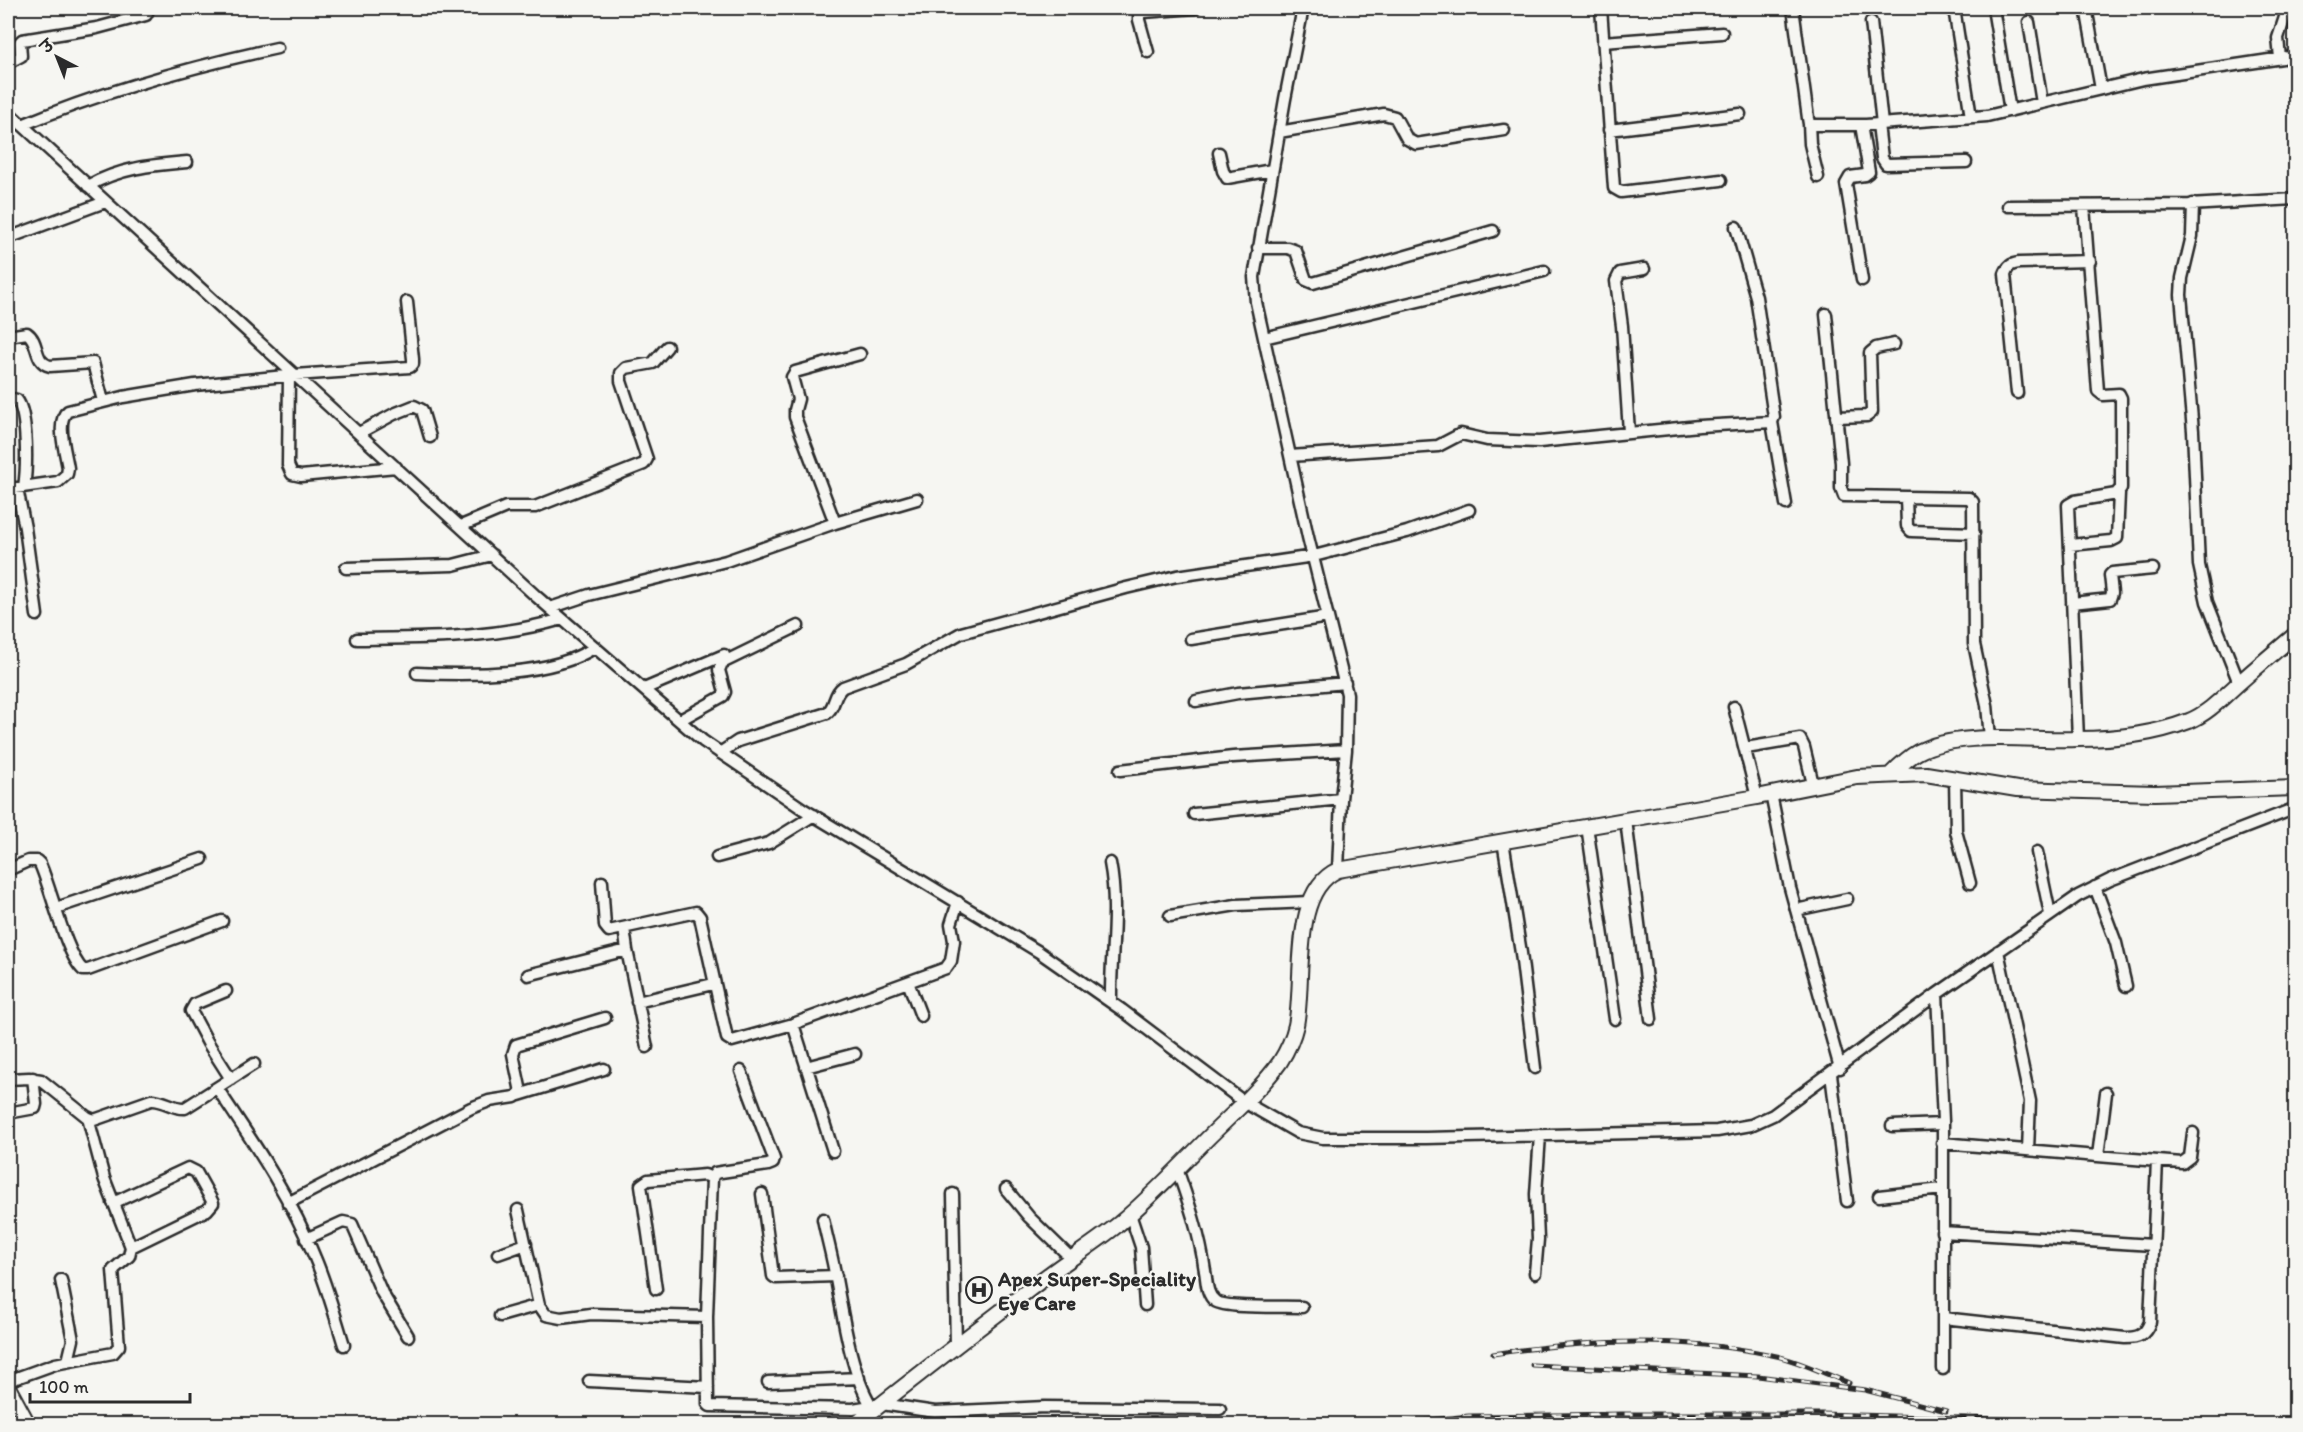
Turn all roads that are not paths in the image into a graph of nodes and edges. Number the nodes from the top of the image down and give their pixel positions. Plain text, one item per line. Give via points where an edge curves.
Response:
1 (150, 8) edge
2 (1195, 8) edge
3 (1303, 8) edge
4 (1601, 8) edge
5 (1793, 8) edge
6 (1954, 8) edge
7 (1993, 8) edge
8 (2086, 8) edge
9 (2284, 8) edge
10 (1137, 9) edge
11 (1871, 22) dead end
12 (2029, 22) dead end
13 (1722, 33) dead end
14 (1603, 42) junction
15 (277, 48) dead end
16 (1148, 52) dead end
17 (2295, 56) edge
18 (2280, 58) junction
19 (8, 63) edge
20 (2102, 89) junction
21 (2042, 103) junction
22 (2010, 111) junction
23 (8, 112) edge
24 (1740, 114) dead end
25 (1971, 117) junction
26 (1809, 124) junction
27 (1880, 124) junction
28 (22, 125) junction
29 (1861, 125) junction
30 (1504, 130) dead end
31 (1609, 130) junction
32 (1279, 132) junction
33 (1219, 153) dead end
34 (187, 162) dead end
35 (1966, 162) dead end
36 (1272, 170) junction
37 (1818, 177) dead end
38 (1721, 180) dead end
39 (88, 186) junction
40 (2295, 199) edge
41 (105, 202) junction
42 (2193, 204) junction
43 (2008, 206) dead end
44 (2084, 206) junction
45 (1736, 227) dead end
46 (1493, 231) dead end
47 (8, 238) edge
48 (1258, 248) junction
49 (2090, 261) junction
50 (1644, 269) dead end
51 (1544, 272) dead end
52 (1862, 280) dead end
53 (407, 302) dead end
54 (1826, 314) dead end
55 (8, 336) edge
56 (1264, 338) junction
57 (1894, 345) dead end
58 (667, 347) dead end
59 (860, 354) dead end
60 (292, 375) junction
61 (2017, 393) dead end
62 (8, 398) edge
63 (103, 401) junction
64 (1836, 417) junction
65 (1772, 422) junction
66 (1629, 432) junction
67 (359, 433) junction
68 (430, 437) dead end
69 (1290, 456) junction
70 (396, 467) junction
71 (16, 488) edge
72 (2119, 493) junction
73 (1906, 497) junction
74 (917, 498) dead end
75 (1786, 504) dead end
76 (1469, 510) dead end
77 (835, 524) junction
78 (461, 526) junction
79 (1974, 533) junction
80 (2070, 545) junction
81 (492, 555) junction
82 (1314, 556) junction
83 (346, 568) dead end
84 (2153, 569) dead end
85 (2072, 603) junction
86 (550, 608) junction
87 (37, 615) dead end
88 (1328, 617) junction
89 (562, 619) junction
90 (798, 626) dead end
91 (2295, 634) edge
92 (357, 639) dead end
93 (1191, 639) dead end
94 (595, 647) junction
95 (724, 655) dead end
96 (417, 673) dead end
97 (1345, 683) junction
98 (2239, 683) junction
99 (644, 689) junction
100 (1196, 702) dead end
101 (1734, 707) dead end
102 (680, 720) junction
103 (1990, 738) junction
104 (2078, 740) junction
105 (1746, 748) junction
106 (1346, 750) junction
107 (720, 753) junction
108 (1120, 770) dead end
109 (1890, 775) junction
110 (1955, 778) junction
111 (1813, 784) junction
112 (2295, 788) edge
113 (1764, 795) junction
114 (1341, 799) junction
115 (2295, 808) edge
116 (1194, 814) dead end
117 (814, 815) junction
118 (1626, 820) junction
119 (1587, 826) junction
120 (1503, 841) junction
121 (2037, 852) dead end
122 (717, 857) dead end
123 (202, 859) dead end
124 (1110, 863) dead end
125 (8, 870) edge
126 (1338, 870) junction
127 (602, 882) dead end
128 (1970, 883) dead end
129 (2095, 886) junction
130 (1847, 899) dead end
131 (958, 902) junction
132 (1310, 902) junction
133 (56, 908) junction
134 (1796, 910) junction
135 (2050, 914) junction
136 (1170, 916) dead end
137 (222, 921) dead end
138 (624, 928) junction
139 (627, 950) junction
140 (1998, 951) junction
141 (528, 975) dead end
142 (908, 982) junction
143 (713, 984) junction
144 (2126, 986) dead end
145 (226, 991) dead end
146 (1936, 994) junction
147 (637, 1002) junction
148 (1111, 1002) junction
149 (921, 1016) dead end
150 (605, 1018) dead end
151 (1615, 1019) dead end
152 (1651, 1019) dead end
153 (793, 1024) junction
154 (647, 1047) dead end
155 (855, 1054) dead end
156 (254, 1064) dead end
157 (806, 1067) junction
158 (1534, 1068) dead end
159 (604, 1069) dead end
160 (741, 1071) dead end
161 (1835, 1071) junction
162 (33, 1078) junction
163 (8, 1079) edge
164 (231, 1079) junction
165 (218, 1088) junction
166 (2106, 1094) dead end
167 (519, 1095) junction
168 (1244, 1102) junction
169 (8, 1113) edge
170 (88, 1118) junction
171 (1942, 1124) junction
172 (1892, 1126) dead end
173 (2193, 1133) dead end
174 (1540, 1135) junction
175 (1942, 1143) junction
176 (833, 1150) dead end
177 (2028, 1150) junction
178 (2098, 1156) junction
179 (2157, 1161) junction
180 (1177, 1169) junction
181 (712, 1178) junction
182 (1006, 1189) dead end
183 (1942, 1189) junction
184 (762, 1194) dead end
185 (953, 1194) dead end
186 (1879, 1196) dead end
187 (1847, 1201) dead end
188 (113, 1203) junction
189 (288, 1203) junction
190 (518, 1210) dead end
191 (1130, 1214) junction
192 (823, 1219) dead end
193 (1942, 1232) junction
194 (306, 1239) junction
195 (526, 1244) junction
196 (2153, 1245) junction
197 (131, 1247) junction
198 (498, 1254) dead end
199 (1071, 1258) junction
200 (1535, 1273) dead end
201 (836, 1276) junction
202 (61, 1280) dead end
203 (656, 1289) dead end
204 (539, 1305) junction
205 (1145, 1305) dead end
206 (1302, 1307) dead end
207 (500, 1316) dead end
208 (707, 1317) junction
209 (1943, 1318) junction
210 (408, 1336) dead end
211 (344, 1345) dead end
212 (956, 1345) junction
213 (68, 1361) junction
214 (1943, 1369) dead end
215 (859, 1378) junction
216 (8, 1381) edge
217 (589, 1381) dead end
218 (768, 1382) dead end
219 (8, 1387) edge
220 (708, 1387) junction
221 (876, 1405) junction
222 (1220, 1409) dead end
223 (28, 1425) edge
224 (856, 1425) edge

1 - 19 street via 146,15 98,28 22,40 21,56
2 - 10 street
3 - 32 street
4 - 14 street
5 - 26 street
6 - 25 street
7 - 22 street
8 - 20 street
9 - 18 street via 2278,38
10 - 16 street
11 - 27 street
12 - 21 street
13 - 14 street
14 - 31 street
15 - 28 street via 154,78
17 - 18 street
18 - 20 street via 2180,72
20 - 21 street
21 - 22 street
22 - 25 street
23 - 28 street
24 - 31 street
25 - 27 street
26 - 29 street
26 - 37 street
27 - 29 street
27 - 35 street via 1882,158 1886,164
28 - 39 street
29 - 52 street via 1869,172 1850,177 1846,184
30 - 32 street via 1416,144 1407,139 1395,117 1384,114
31 - 38 street via 1612,183 1621,192
32 - 36 street
33 - 36 street via 1227,178
34 - 39 street via 114,172
36 - 48 street
39 - 41 street
40 - 42 street
41 - 47 street
41 - 60 street
42 - 44 street
42 - 98 street via 2192,236 2181,295 2199,565 2207,602
43 - 44 street
44 - 49 street
45 - 65 street via 1756,297
46 - 48 street via 1313,283 1306,280 1292,249
48 - 56 street via 1254,277
49 - 61 street via 2019,263 2007,268
49 - 72 street via 2098,391 2103,395 2119,394 2121,398
50 - 66 street via 1620,273 1616,281
51 - 56 street
53 - 60 street via 414,359 410,367
54 - 64 street
55 - 63 street via 31,336 45,365 93,363
56 - 69 street
57 - 64 street via 1870,353 1872,412 1867,416
58 - 78 street via 653,363 621,373 645,449 644,464 535,507 506,507
59 - 77 street via 795,372 792,377 798,399 795,417
60 - 63 street via 195,385
60 - 67 street
60 - 70 street via 288,465 292,474
62 - 71 street via 16,400 21,408 27,458
63 - 71 street via 68,411 62,418 68,468 64,478
64 - 73 street via 1844,496
65 - 66 street
65 - 75 street
66 - 69 street via 1539,441 1487,440 1461,434 1438,446
67 - 68 street via 414,406 422,410
67 - 70 street
69 - 82 street
70 - 78 street
71 - 87 street
72 - 80 street via 2070,503
72 - 80 street via 2117,538
73 - 79 street via 1907,526 1911,531
73 - 79 street via 1971,500
74 - 77 street
76 - 82 street via 1407,532
77 - 86 street via 726,561 609,589
78 - 81 street
79 - 103 street via 1974,644 1988,705
80 - 85 street
81 - 83 street via 465,564
81 - 86 street
82 - 88 street
82 - 107 street via 1178,576 961,633 906,664 843,687 827,713 738,741
84 - 85 street via 2112,573 2110,599
85 - 104 street
86 - 89 street
88 - 93 street
88 - 97 street
89 - 92 street via 503,633 452,638
89 - 94 street
90 - 102 street via 722,663 719,670 723,696
91 - 98 street
94 - 96 street via 568,661 500,673
94 - 99 street
95 - 99 street
97 - 100 street via 1238,693
97 - 106 street
98 - 104 street via 2213,707 2188,721 2149,732
99 - 102 street
101 - 105 street
102 - 107 street
103 - 104 street
103 - 109 street via 1936,745 1907,759
105 - 111 street via 1800,739
105 - 113 street
106 - 108 street
106 - 114 street
107 - 117 street
109 - 110 street
109 - 111 street
110 - 112 street via 2017,789 2084,791 2155,793
110 - 128 street via 1956,831
111 - 113 street
113 - 118 street
113 - 134 street
114 - 116 street
114 - 126 street
115 - 129 street
117 - 122 street via 769,843
117 - 131 street
118 - 119 street
118 - 152 street
119 - 120 street
119 - 151 street
120 - 126 street
120 - 158 street
121 - 135 street
123 - 133 street
124 - 148 street via 1115,902
125 - 133 street via 37,861
126 - 132 street via 1319,884
127 - 138 street via 605,926 609,931
129 - 135 street
129 - 144 street via 2116,943
130 - 134 street
131 - 142 street via 951,924 951,961 946,968
131 - 148 street
132 - 136 street via 1236,905
132 - 168 street via 1296,1024 1290,1044 1279,1063
133 - 137 street via 83,970
134 - 161 street
135 - 140 street
138 - 139 street
138 - 143 street via 696,912
139 - 141 street
139 - 147 street
140 - 146 street
140 - 177 street via 2030,1101
142 - 149 street
142 - 153 street
143 - 147 street
143 - 153 street via 727,1038 732,1041
145 - 164 street via 195,1004 191,1011
146 - 161 street
146 - 171 street
147 - 154 street
148 - 168 street
150 - 167 street via 516,1045 513,1054
153 - 157 street
155 - 157 street
156 - 164 street
157 - 176 street
159 - 167 street
160 - 181 street via 773,1163 715,1173
161 - 174 street via 1773,1115 1751,1125
161 - 187 street
162 - 163 street
162 - 169 street via 35,1108
162 - 170 street via 45,1082
164 - 165 street
165 - 170 street via 182,1109 156,1100 102,1119
165 - 189 street
166 - 178 street
167 - 189 street via 471,1108
168 - 174 street via 1298,1133 1316,1137
168 - 180 street
170 - 188 street
171 - 172 street
171 - 175 street
173 - 179 street via 2186,1162
174 - 200 street
175 - 177 street
175 - 183 street
177 - 178 street
178 - 179 street
179 - 196 street
180 - 191 street
180 - 206 street via 1200,1238 1208,1290 1214,1300 1221,1304
181 - 203 street via 705,1175 648,1180 641,1185
181 - 208 street
182 - 199 street
183 - 186 street
183 - 193 street
184 - 201 street via 773,1276
185 - 212 street
188 - 197 street
188 - 197 street via 188,1168 196,1172 213,1203 207,1210
189 - 194 street
190 - 195 street
191 - 199 street
191 - 205 street via 1141,1247
192 - 201 street
193 - 196 street
193 - 209 street
194 - 210 street via 343,1222 352,1224 382,1293
194 - 211 street
195 - 198 street
195 - 204 street
196 - 209 street via 2150,1322 2141,1336 2125,1338
197 - 213 street via 129,1256 112,1270 118,1350
199 - 212 street
201 - 215 street via 843,1322
202 - 213 street via 72,1330
204 - 207 street
204 - 208 street via 546,1315 553,1317
208 - 220 street
209 - 214 street
212 - 221 street
213 - 216 street
215 - 218 street
215 - 221 street
217 - 220 street
219 - 223 street
220 - 221 street via 711,1406 853,1409
221 - 222 street via 935,1412 1066,1407
221 - 224 street

